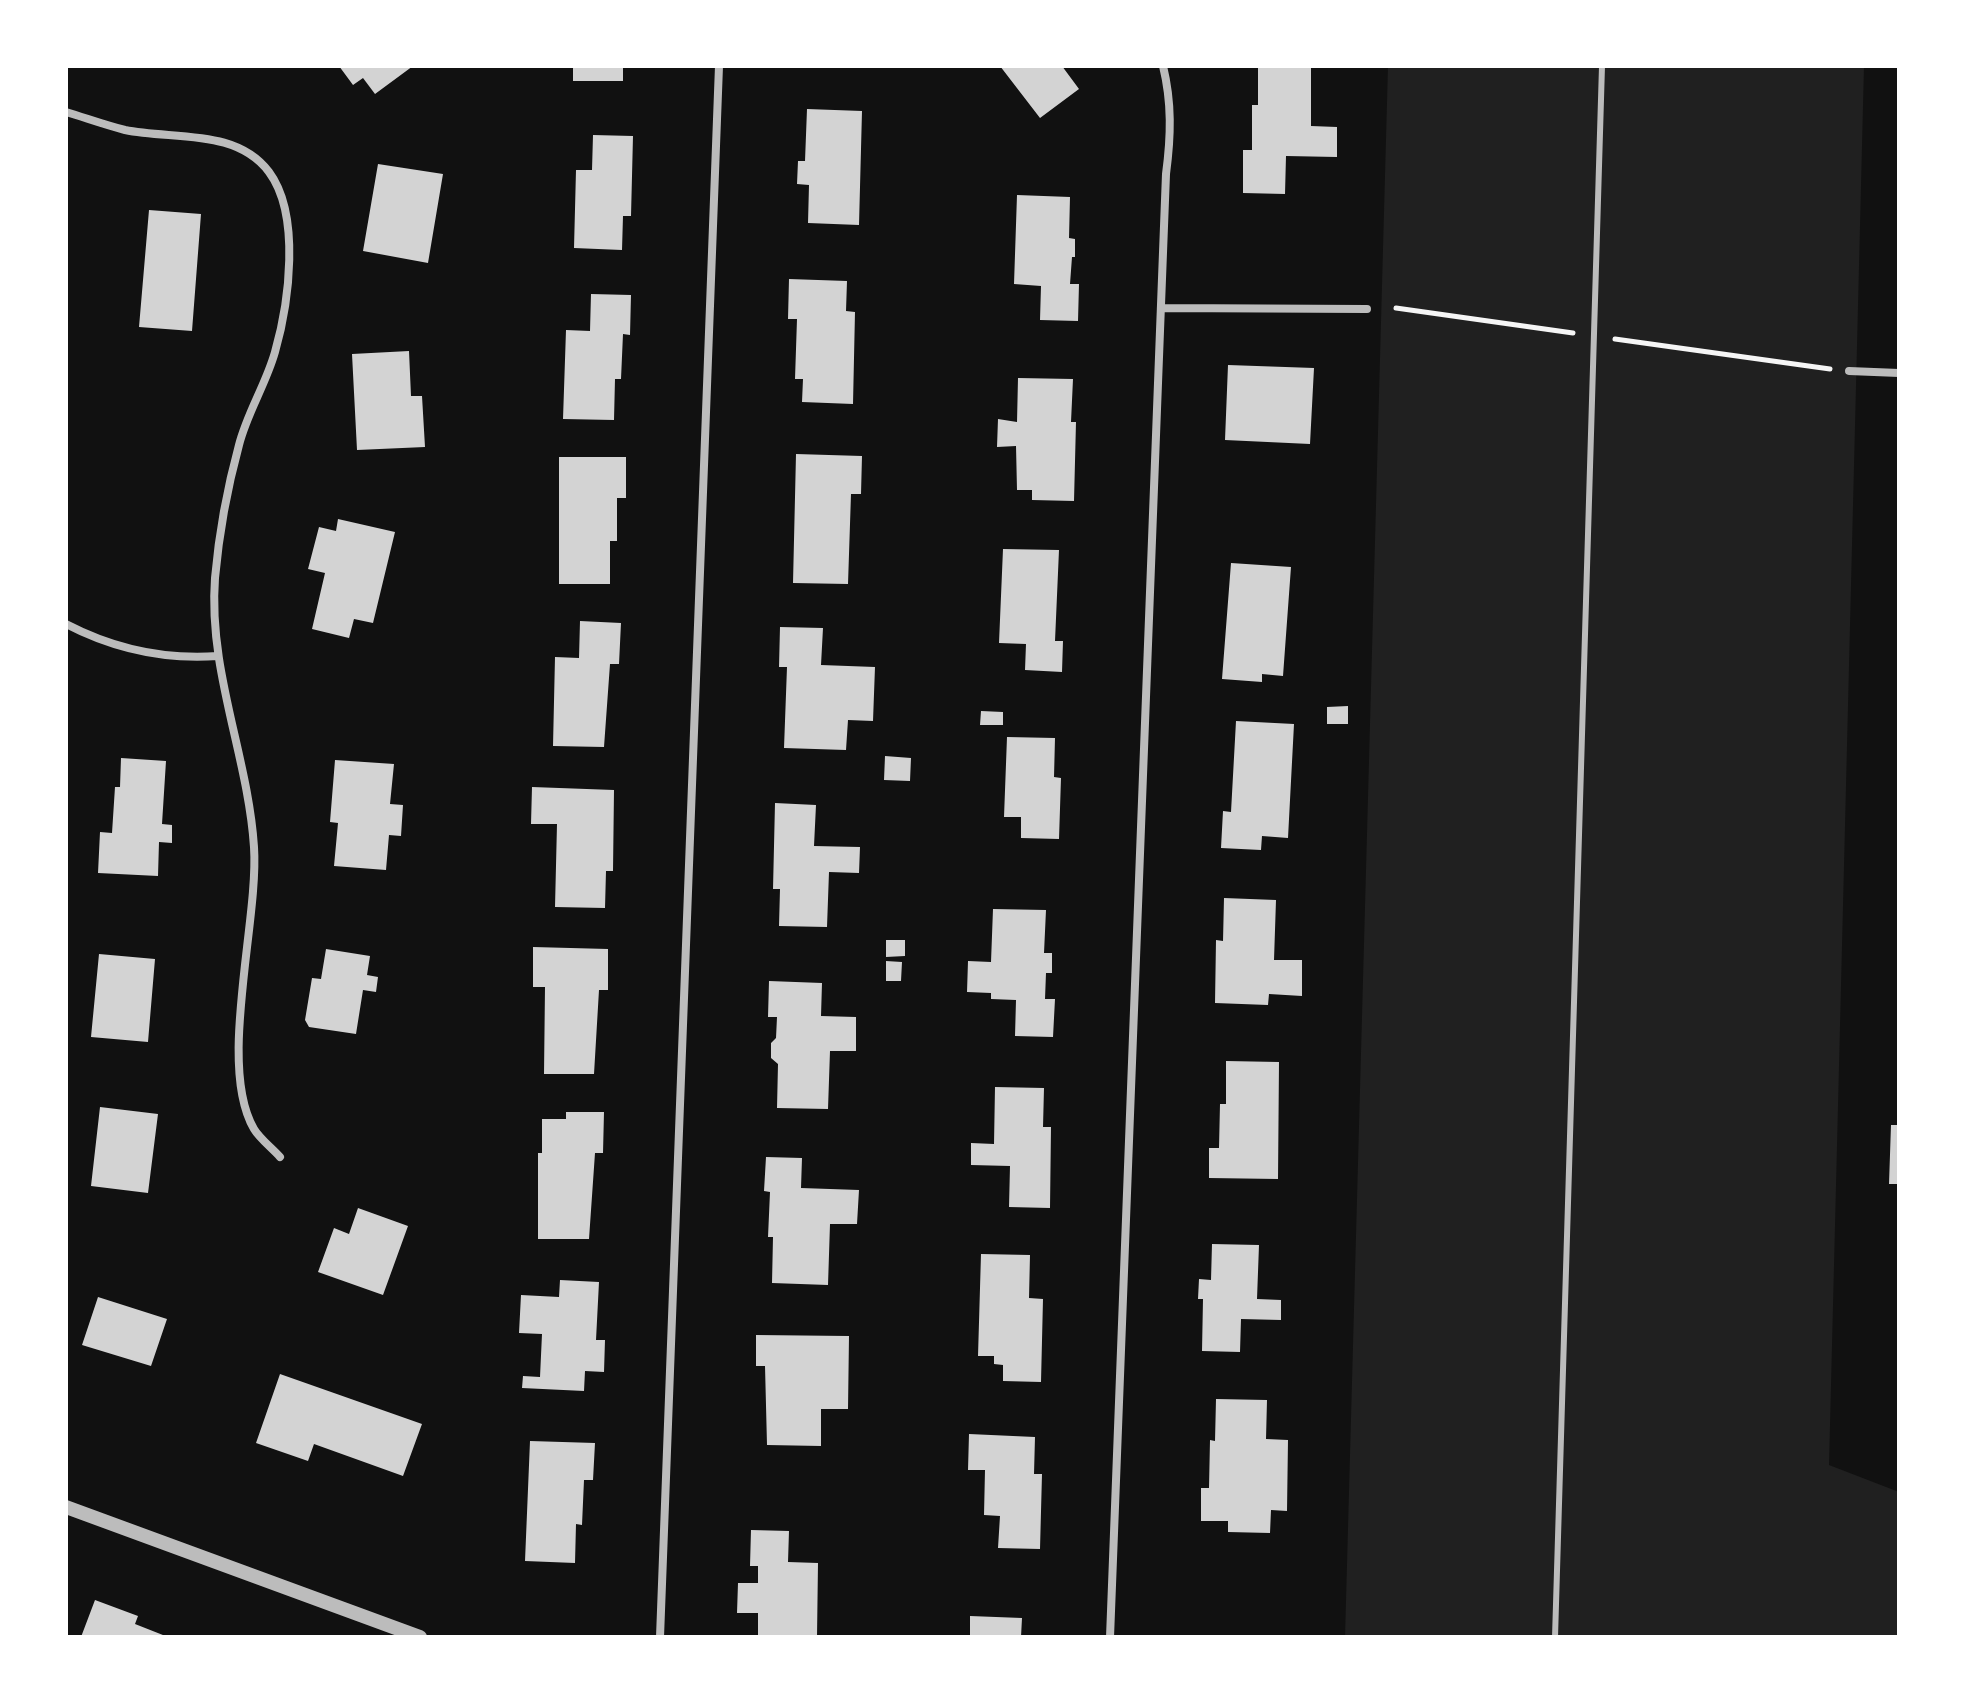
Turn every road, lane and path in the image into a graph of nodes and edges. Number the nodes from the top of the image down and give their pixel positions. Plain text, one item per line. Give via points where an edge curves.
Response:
1 (719, 66) edge
2 (1163, 66) edge
3 (1602, 66) edge
4 (66, 112) edge
5 (1161, 308) junction
6 (1367, 309) dead end
7 (1849, 371) dead end
8 (1899, 373) edge
9 (66, 624) edge
10 (218, 656) junction
11 (280, 1157) dead end
12 (66, 1507) edge
13 (420, 1637) edge
14 (660, 1637) edge
15 (1110, 1637) edge
16 (1555, 1637) edge

1 - 14 street
2 - 5 street via 1171,137
3 - 16 lane
4 - 10 street via 126,130 216,139 245,151 268,170 281,193 288,220 286,300 275,354 240,441 223,511 215,583
5 - 6 street
5 - 15 street
7 - 8 street
9 - 10 street via 147,654
10 - 11 street via 250,802 254,851 239,1040 243,1091 254,1129
12 - 13 street

